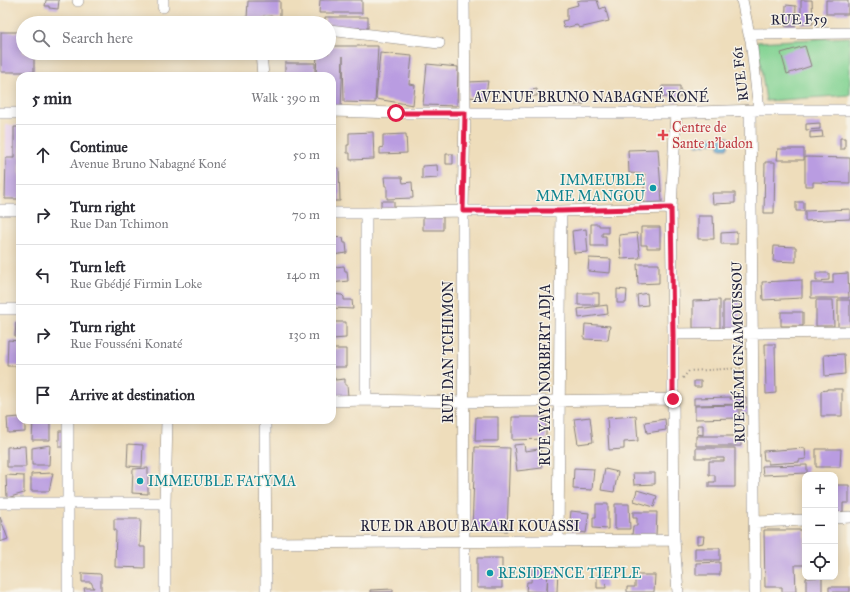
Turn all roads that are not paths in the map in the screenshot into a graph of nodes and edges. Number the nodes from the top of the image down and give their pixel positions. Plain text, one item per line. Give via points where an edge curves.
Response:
1 (464, 0) edge
2 (742, 0) edge
3 (336, 31) edge
4 (850, 33) edge
5 (749, 34) junction
6 (439, 43) dead end
7 (262, 60) edge
8 (263, 72) edge
9 (755, 110) junction
10 (850, 110) edge
11 (336, 111) edge
12 (0, 113) edge
13 (16, 113) edge
14 (465, 113) junction
15 (676, 113) junction
16 (671, 208) junction
17 (0, 210) edge
18 (16, 210) edge
19 (463, 211) junction
20 (561, 211) junction
21 (336, 213) edge
22 (366, 213) junction
23 (0, 309) edge
24 (16, 309) edge
25 (850, 332) edge
26 (752, 333) junction
27 (673, 334) junction
28 (673, 399) junction
29 (366, 400) junction
30 (336, 401) edge
31 (560, 401) junction
32 (464, 402) junction
33 (68, 424) edge
34 (167, 424) edge
35 (265, 424) edge
36 (165, 503) junction
37 (0, 504) edge
38 (68, 504) junction
39 (850, 517) edge
40 (838, 518) edge
41 (802, 520) edge
42 (755, 522) junction
43 (558, 540) junction
44 (674, 540) junction
45 (463, 541) junction
46 (266, 543) junction
47 (68, 592) edge
48 (165, 592) edge
49 (266, 592) edge
50 (464, 592) edge
51 (678, 592) edge
52 (755, 592) edge

1 - 14 street, RUE DAN TCHIMON
2 - 5 street, RUE F61
3 - 6 street
4 - 5 street, RUE F59
5 - 9 street, RUE F61 via 752,40
7 - 8 street
9 - 10 street, AVENUE BRUNO NABAGNÉ KONÉ
9 - 15 street, AVENUE BRUNO NABAGNÉ KONÉ
9 - 26 street, RUE RÉMI GNAMOUSSOU
11 - 14 street, AVENUE BRUNO NABAGNÉ KONÉ
12 - 13 street
14 - 15 street, AVENUE BRUNO NABAGNÉ KONÉ
14 - 19 street, RUE DAN TCHIMON
15 - 16 street
16 - 20 street
16 - 27 street
17 - 18 street
19 - 20 street
19 - 22 street
19 - 32 street, RUE DAN TCHIMON
20 - 31 street, RUE YAYO NORBERT ADJA
21 - 22 street
22 - 29 street
23 - 24 street
25 - 26 street
26 - 27 street
26 - 42 street, RUE RÉMI GNAMOUSSOU
27 - 28 street
28 - 31 street
28 - 44 street
29 - 30 street
29 - 32 street
31 - 32 street
31 - 43 street, RUE YAYO NORBERT ADJA
32 - 45 street, RUE DAN TCHIMON
33 - 38 street
34 - 36 street
35 - 46 street
36 - 38 street
36 - 48 street
37 - 38 street
38 - 47 street
39 - 40 street
41 - 42 street
42 - 52 street, RUE RÉMI GNAMOUSSOU
43 - 44 street, RUE DR ABOU BAKARI KOUASSI
43 - 45 street, RUE DR ABOU BAKARI KOUASSI
44 - 51 street
45 - 46 street, RUE DR ABOU BAKARI KOUASSI
45 - 50 street, RUE DAN TCHIMON
46 - 49 street

